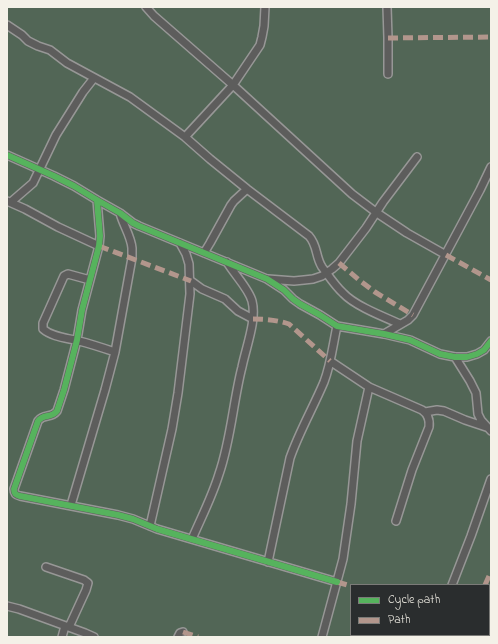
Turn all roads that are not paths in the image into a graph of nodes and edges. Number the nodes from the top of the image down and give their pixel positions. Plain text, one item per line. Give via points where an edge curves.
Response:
1 (146, 7) edge
2 (265, 7) edge
3 (387, 7) edge
4 (7, 25) edge
5 (388, 74) dead end
6 (94, 78) junction
7 (233, 85) junction
8 (185, 137) junction
9 (7, 155) edge
10 (416, 157) dead end
11 (491, 167) edge
12 (40, 170) junction
13 (248, 189) junction
14 (96, 200) junction
15 (9, 202) edge
16 (120, 213) junction
17 (376, 213) junction
18 (180, 243) junction
19 (99, 246) junction
20 (204, 253) junction
21 (446, 255) junction
22 (227, 262) junction
23 (327, 273) junction
24 (267, 279) junction
25 (90, 280) junction
26 (191, 281) junction
27 (253, 319) junction
28 (400, 324) junction
29 (337, 326) junction
30 (384, 334) junction
31 (77, 340) junction
32 (491, 340) edge
33 (115, 352) junction
34 (455, 357) junction
35 (330, 361) junction
36 (370, 387) junction
37 (425, 412) junction
38 (489, 429) edge
39 (491, 479) edge
40 (71, 505) junction
41 (396, 521) dead end
42 (150, 526) junction
43 (192, 539) junction
44 (268, 562) junction
45 (46, 567) dead end
46 (337, 582) junction
47 (452, 584) edge
48 (7, 606) edge
49 (67, 627) junction
50 (62, 637) edge
51 (94, 637) edge
52 (322, 637) edge

1 - 7 street
2 - 7 street via 260,46
3 - 5 street
4 - 6 street via 28,41 50,50
6 - 8 street via 130,97
6 - 12 street via 56,135
7 - 8 street
7 - 17 street
8 - 13 street
9 - 12 street
10 - 17 street
11 - 21 street
12 - 14 street
12 - 15 street via 33,182
13 - 20 street via 231,205
13 - 23 street via 309,236
14 - 16 street
14 - 19 street
15 - 19 street
16 - 18 street via 139,226
16 - 33 street via 131,241 132,258
17 - 21 street
17 - 23 street via 339,263
18 - 20 street
18 - 26 street via 190,264
19 - 25 street
20 - 22 street
21 - 28 street via 413,315
22 - 24 street
22 - 27 street via 249,294
23 - 24 street via 313,279 294,281
23 - 28 street via 347,297
24 - 29 street via 300,304
25 - 31 street
25 - 31 street via 68,274 64,276 43,323 44,330
26 - 27 street via 225,299 238,311
26 - 42 street via 176,408
27 - 43 street via 225,453
28 - 30 street
29 - 30 street
29 - 35 street
30 - 34 street via 410,340 440,354
31 - 33 street
31 - 40 street via 57,411 53,416 44,416 38,421 14,489 15,494 20,496
32 - 34 street via 484,350 477,354
33 - 40 street
34 - 38 street via 476,393 478,414
35 - 36 street
35 - 44 street via 324,382 290,458
36 - 37 street
36 - 46 street via 357,442 348,528
37 - 38 street via 444,411
37 - 41 street via 429,419 428,427
39 - 47 street
40 - 42 street via 126,517
42 - 43 street
43 - 44 street
44 - 46 street
45 - 49 street via 88,583
46 - 52 street
48 - 49 street
49 - 50 street
49 - 51 street

